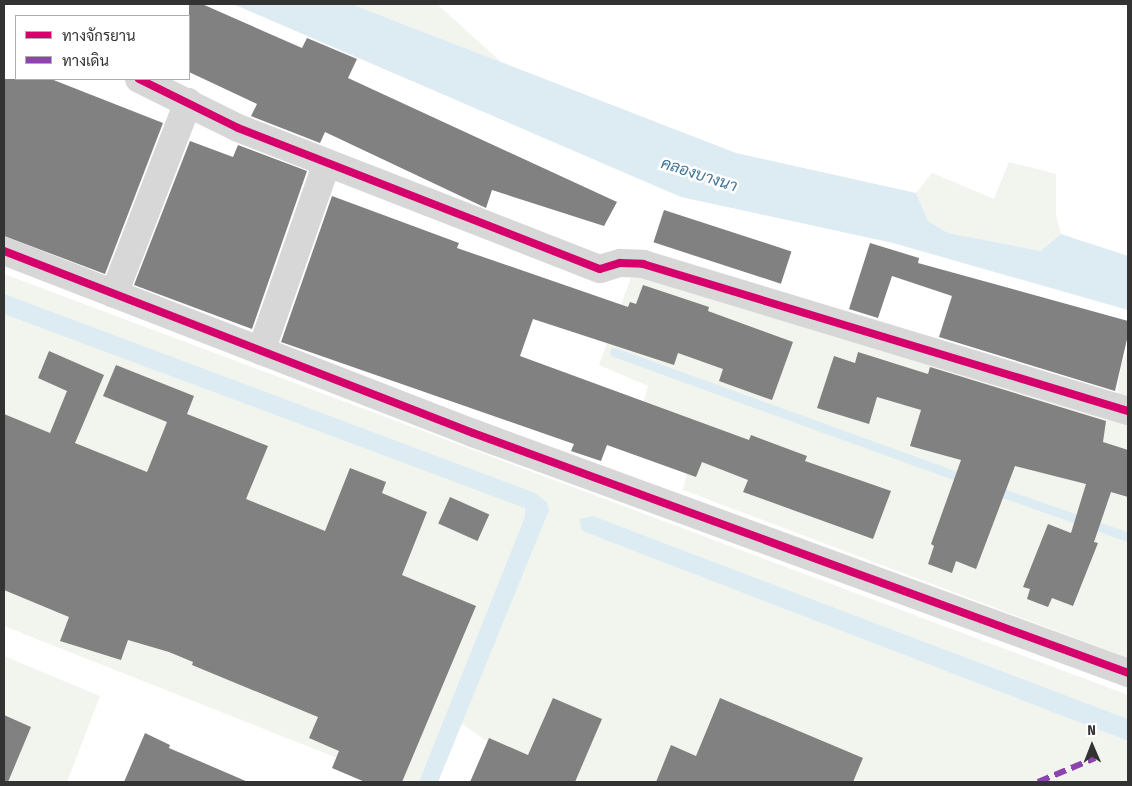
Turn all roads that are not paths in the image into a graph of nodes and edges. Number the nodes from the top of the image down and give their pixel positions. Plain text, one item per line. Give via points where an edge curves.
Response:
1 (141, 80) edge
2 (188, 102) junction
3 (327, 163) junction
4 (4, 251) edge
5 (114, 294) junction
6 (260, 351) junction
7 (1128, 410) edge
8 (1128, 673) edge

1 - 2 street
2 - 3 street via 238,128
2 - 5 street
3 - 6 street
3 - 7 street via 600,269 620,263 643,264
4 - 5 street
5 - 6 street
6 - 8 street via 473,434

